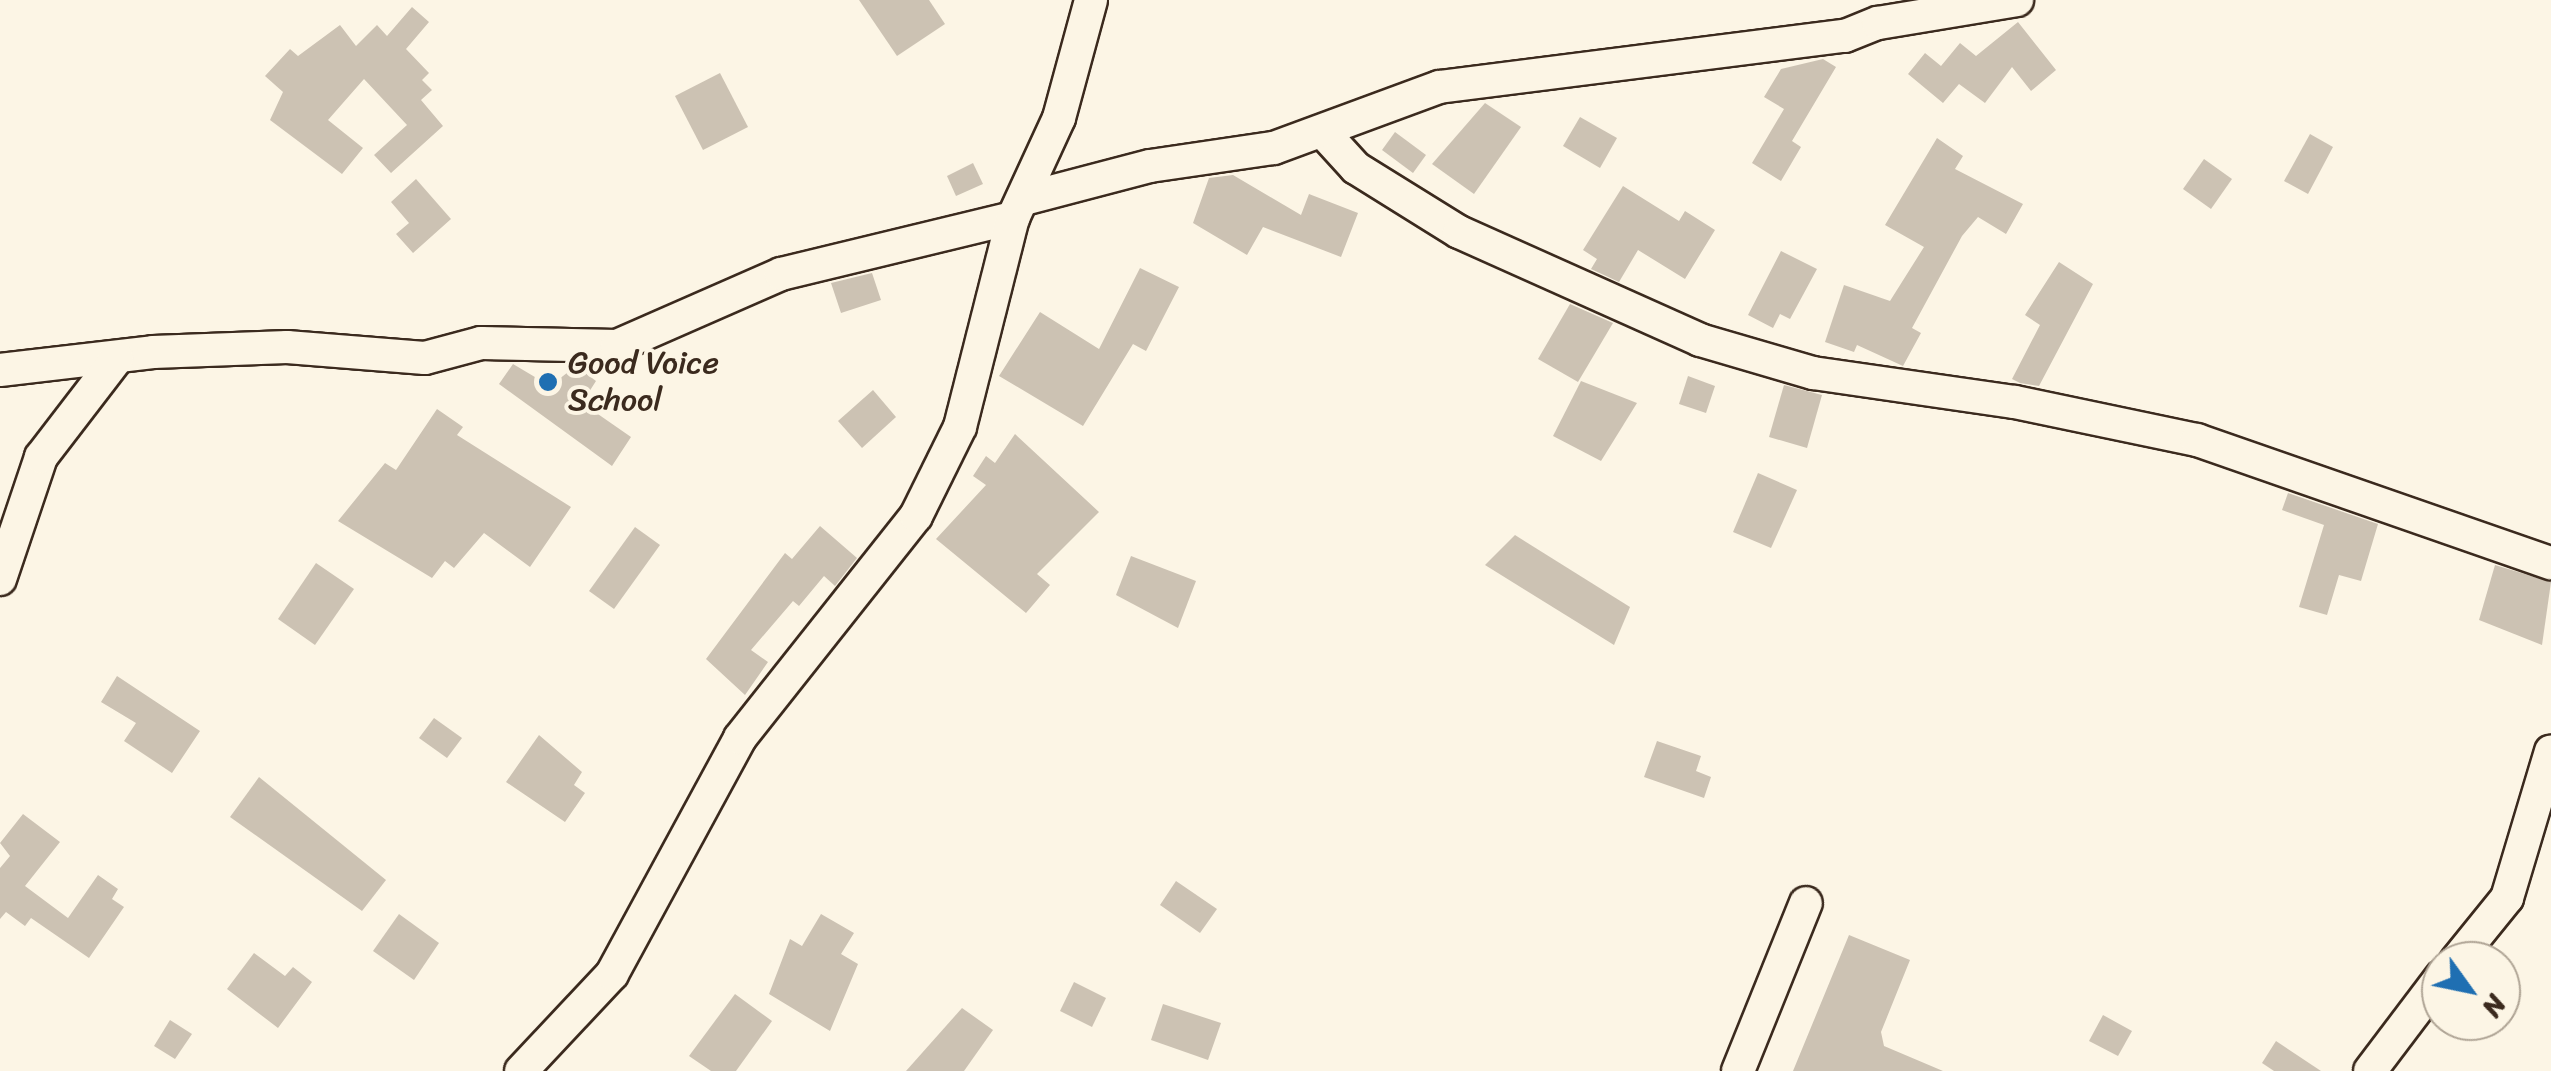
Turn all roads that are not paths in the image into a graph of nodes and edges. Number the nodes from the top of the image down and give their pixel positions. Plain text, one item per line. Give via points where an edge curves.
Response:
1 (1092, 0) edge
2 (2016, 0) edge
3 (1324, 133) junction
4 (1019, 208) junction
5 (117, 358) junction
6 (0, 370) edge
7 (2551, 563) edge
8 (0, 579) edge
9 (2551, 751) edge
10 (1806, 903) dead end
11 (2472, 941) edge
12 (2421, 1003) edge
13 (521, 1071) edge
14 (1738, 1071) edge
15 (2370, 1071) edge

1 - 4 street via 1059,118
2 - 3 street via 1845,36 1439,88
3 - 4 street
3 - 7 street via 1356,168 1459,232 1700,340 1813,373 2014,402 2197,440
4 - 5 street via 781,274 617,346 550,340 482,343 425,358 288,347
4 - 13 street via 982,362 916,516 740,738 612,974
5 - 6 street
5 - 8 street via 41,456
9 - 11 street via 2507,898
10 - 14 street
12 - 15 street

